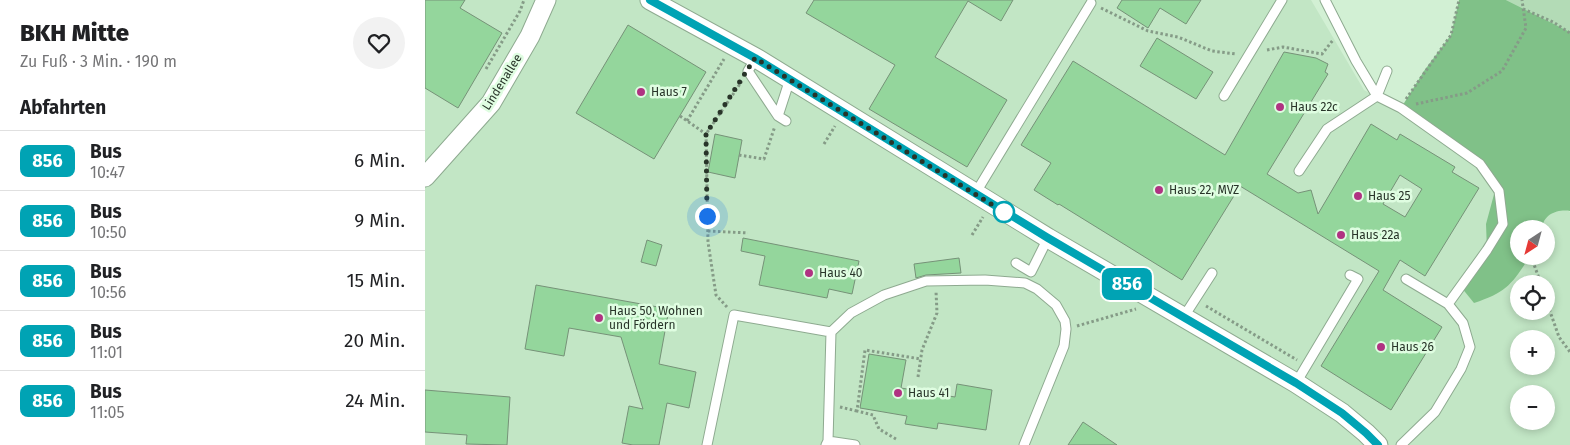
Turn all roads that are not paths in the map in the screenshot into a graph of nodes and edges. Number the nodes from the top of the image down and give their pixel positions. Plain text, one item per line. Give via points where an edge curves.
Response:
1 (545, 0) edge
2 (1282, 0) edge
3 (1325, 0) edge
4 (1091, 2) road end
5 (655, 3) edge
6 (752, 65) junction
7 (1387, 71) dead end
8 (790, 79) junction
9 (1223, 96) dead end
10 (1377, 96) junction
11 (1299, 171) dead end
12 (425, 177) edge
13 (974, 194) junction
14 (1048, 238) junction
15 (1016, 263) dead end
16 (1212, 273) dead end
17 (1350, 275) dead end
18 (1406, 278) dead end
19 (1448, 304) junction
20 (1183, 318) junction
21 (831, 332) junction
22 (1296, 383) junction
23 (827, 443) edge
24 (707, 445) edge
25 (855, 445) edge
26 (1024, 445) edge
27 (1378, 445) edge
28 (1401, 445) edge

1 - 12 street, Lindenallee via 530,36 491,103
2 - 9 lane
3 - 10 lane
4 - 13 lane
5 - 6 street via 732,46
6 - 8 street
6 - 8 lane via 782,119
7 - 10 lane
8 - 13 street
10 - 11 lane via 1327,129
10 - 19 lane via 1401,108 1480,164 1499,191 1503,224
13 - 14 street
14 - 15 lane via 1031,272
14 - 20 street
16 - 20 lane
17 - 22 lane via 1358,280
18 - 19 lane
19 - 28 lane via 1463,323 1470,347 1461,369 1435,412
20 - 22 street
21 - 23 lane
21 - 24 lane via 734,315
21 - 26 lane via 851,313 885,295 925,281 985,280 1025,283 1037,289 1056,305 1066,329 1064,346
22 - 27 street via 1342,413
23 - 25 lane

